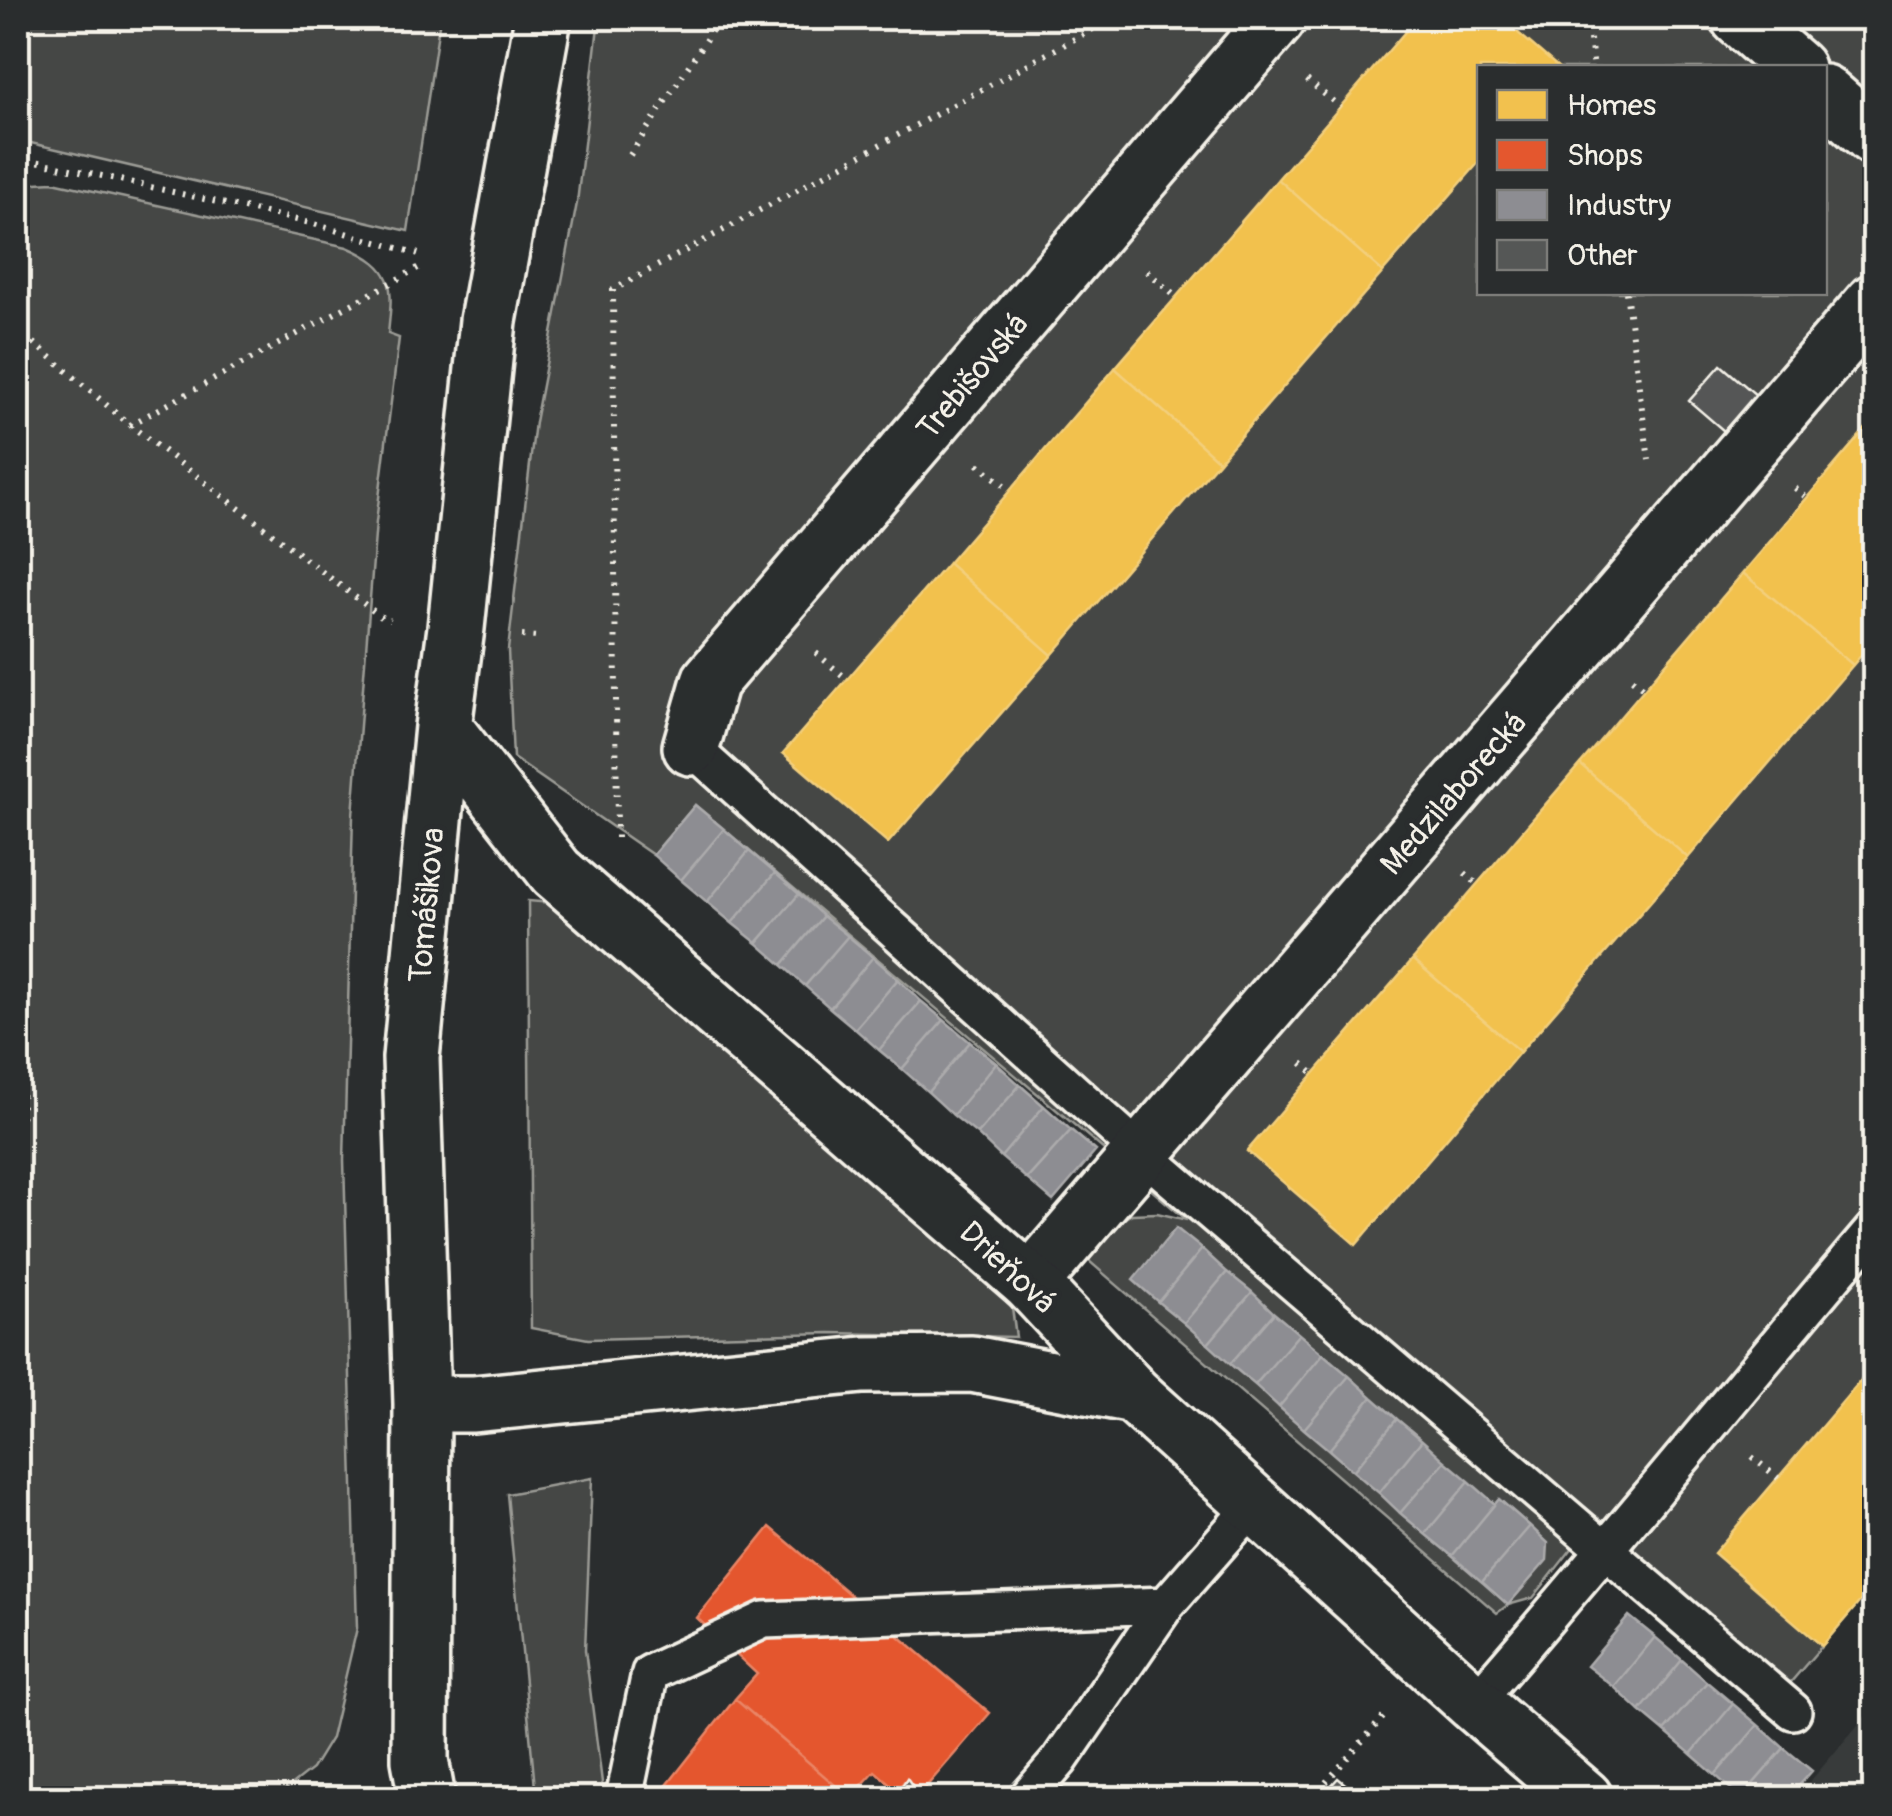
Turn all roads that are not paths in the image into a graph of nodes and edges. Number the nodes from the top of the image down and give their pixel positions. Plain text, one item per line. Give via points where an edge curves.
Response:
1 (542, 18) edge
2 (1278, 18) edge
3 (1739, 18) edge
4 (1793, 65) edge
5 (1827, 96) edge
6 (1874, 137) edge
7 (1874, 302) edge
8 (443, 727) junction
9 (691, 747) joint
10 (1143, 1154) junction
11 (1874, 1229) edge
12 (1030, 1283) junction
13 (1134, 1395) junction
14 (422, 1404) junction
15 (1254, 1506) junction
16 (1605, 1552) junction
17 (1166, 1605) junction
18 (1474, 1704) junction
19 (1793, 1712) dead end
20 (428, 1798) edge
21 (624, 1798) edge
22 (1027, 1798) edge
23 (1584, 1798) edge

1 - 8 street, Tomášikova via 488,320
2 - 9 street, Trebišovská via 710,681
3 - 4 street
5 - 6 street
7 - 10 street, Medzilaborecká
8 - 12 street, Drieňová via 556,872
8 - 14 street, Tomášikova via 412,1058
9 - 10 lane
10 - 12 street, Medzilaborecká
10 - 16 lane
11 - 16 lane
12 - 13 street, Drieňová
13 - 14 street via 972,1364 863,1365
13 - 15 street, Drieňová
14 - 20 street, Tomášikova via 420,1760
15 - 17 lane
15 - 18 street, Drieňová
16 - 18 lane
16 - 19 lane
17 - 21 lane via 764,1620 650,1673
17 - 22 lane
18 - 23 street, Drieňová

